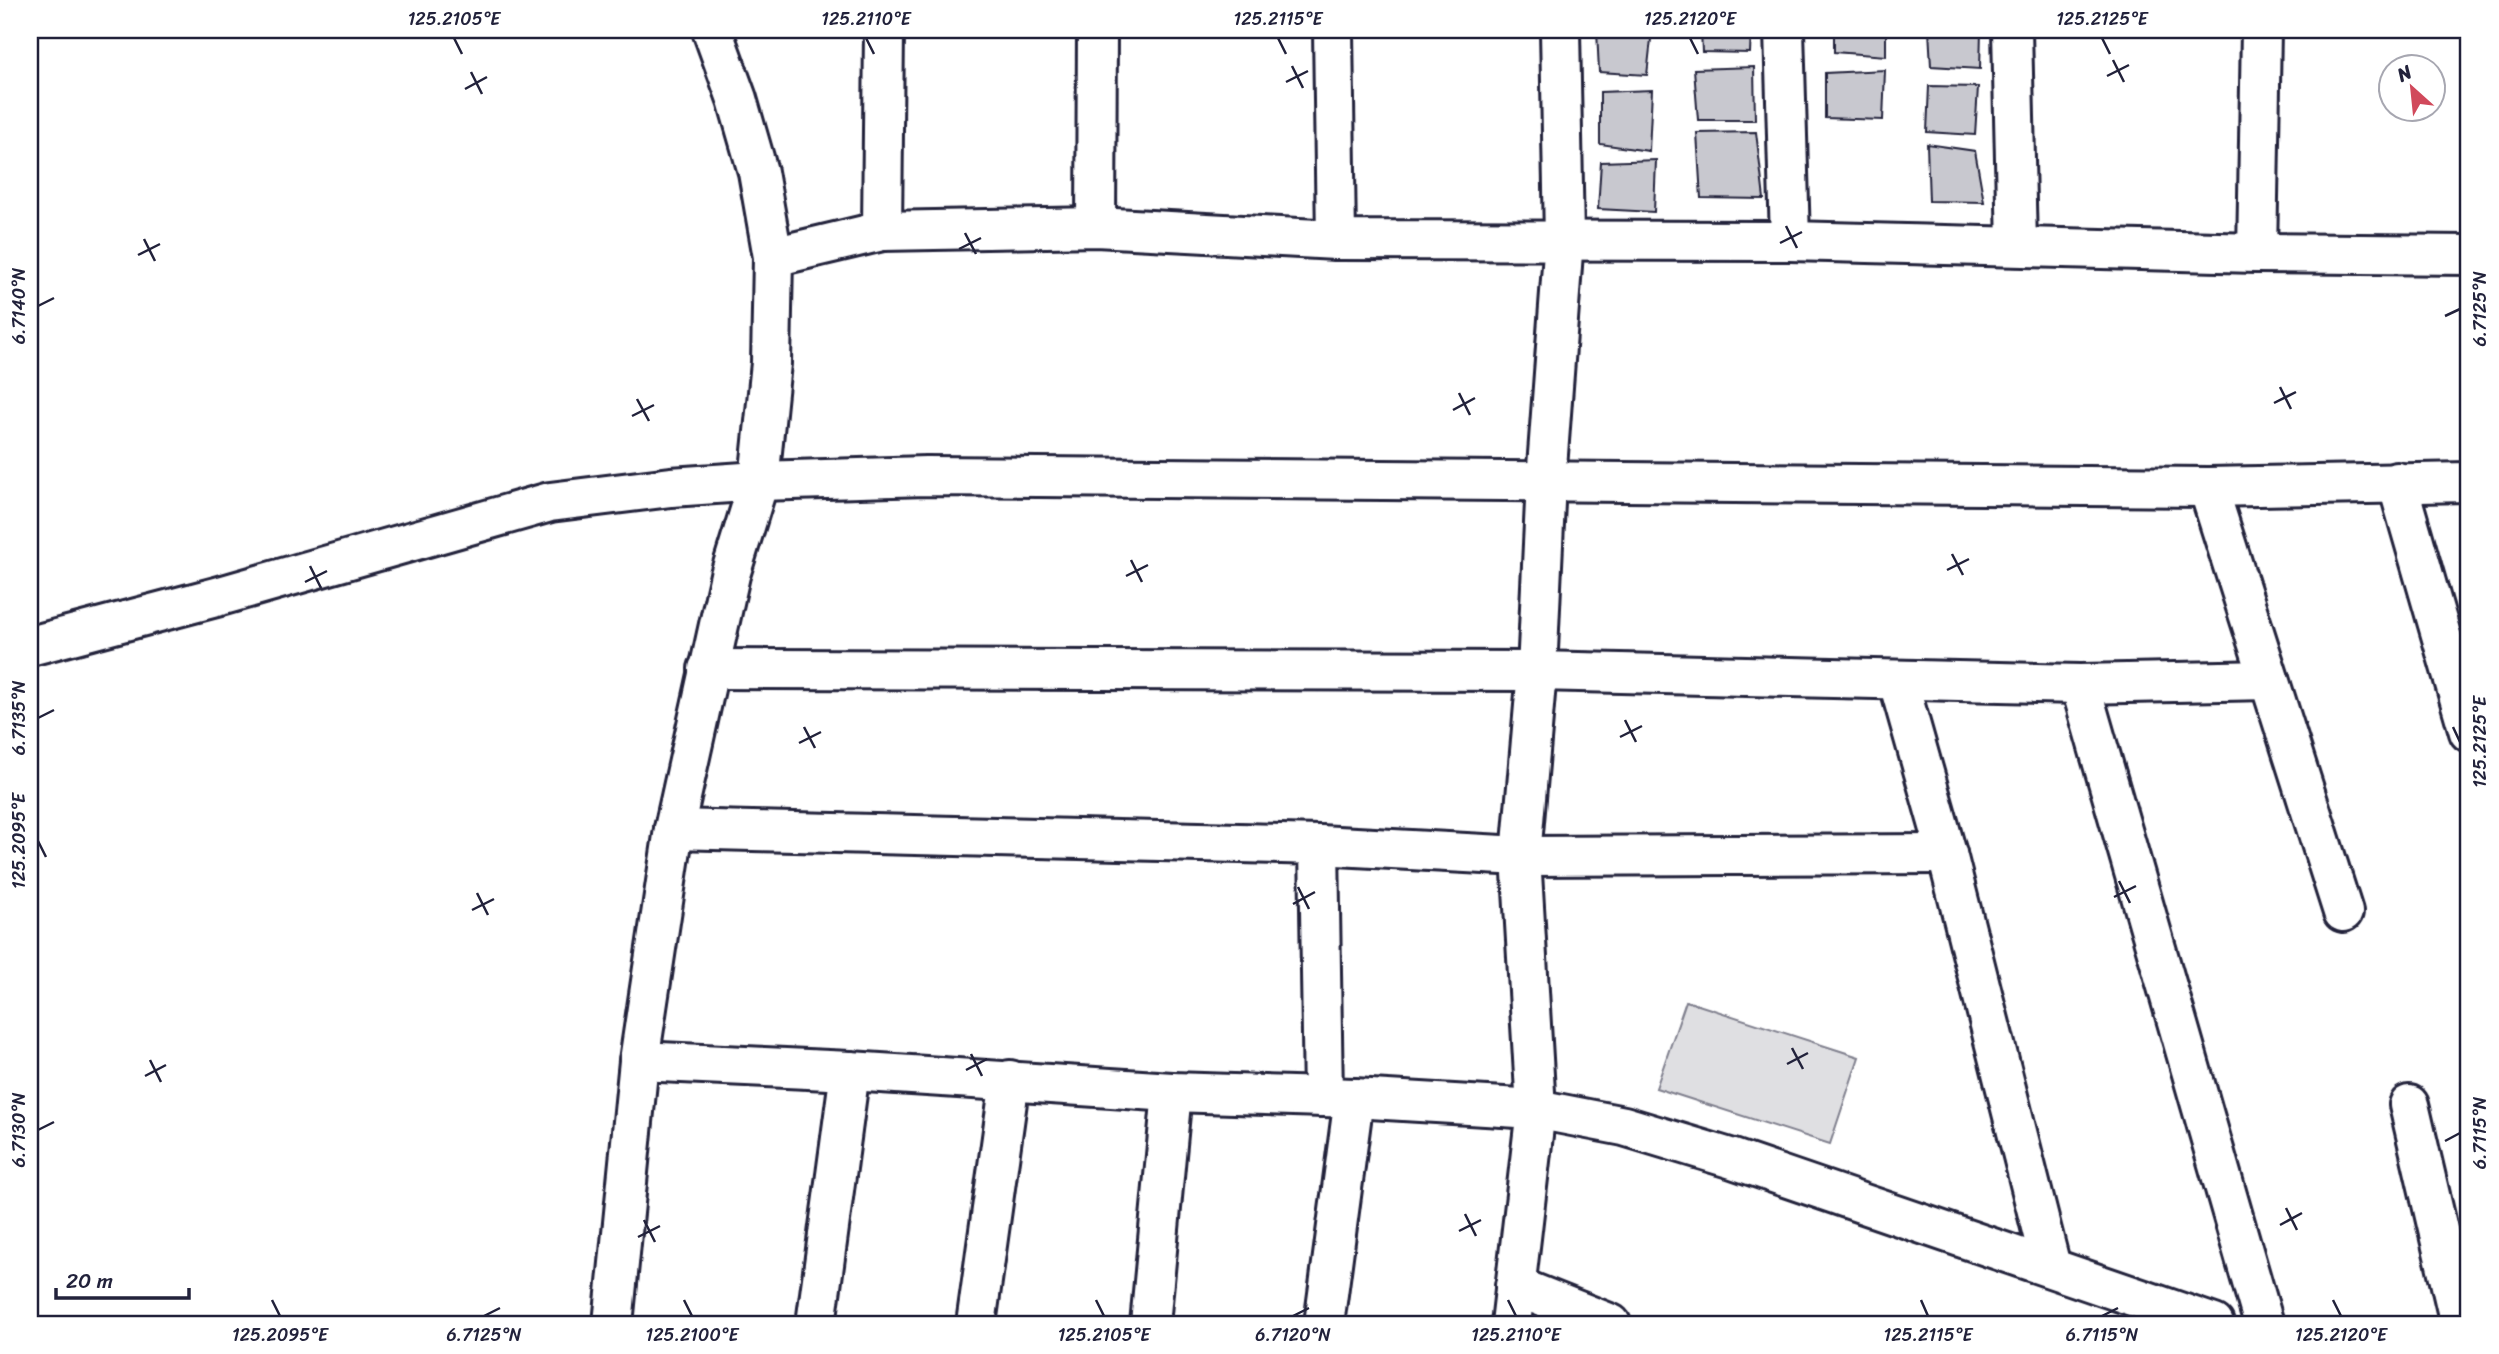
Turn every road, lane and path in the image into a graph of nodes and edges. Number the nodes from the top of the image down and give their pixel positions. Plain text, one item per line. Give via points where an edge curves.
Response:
1 (712, 30) edge
2 (884, 30) edge
3 (1097, 30) edge
4 (1333, 30) edge
5 (1560, 30) edge
6 (1784, 30) edge
7 (2012, 30) edge
8 (2260, 30) edge
9 (1096, 228) junction
10 (882, 231) junction
11 (1564, 239) junction
12 (1336, 240) junction
13 (1790, 241) junction
14 (2017, 246) junction
15 (2257, 253) junction
16 (2469, 255) edge
17 (773, 257) junction
18 (759, 481) junction
19 (1546, 481) junction
20 (2397, 482) junction
21 (2469, 482) edge
22 (2208, 487) junction
23 (30, 646) edge
24 (708, 669) junction
25 (1537, 671) junction
26 (2269, 680) junction
27 (1898, 681) junction
28 (2080, 684) junction
29 (2469, 732) edge
30 (674, 829) junction
31 (1319, 845) junction
32 (1947, 854) junction
33 (1521, 856) junction
34 (2343, 912) dead end
35 (639, 1061) junction
36 (850, 1070) junction
37 (1010, 1080) junction
38 (1172, 1092) junction
39 (1339, 1097) junction
40 (2409, 1105) dead end
41 (1536, 1109) junction
42 (2051, 1268) junction
43 (1515, 1286) junction
44 (613, 1324) edge
45 (816, 1324) edge
46 (976, 1324) edge
47 (1150, 1324) edge
48 (1324, 1324) edge
49 (1511, 1324) edge
50 (1611, 1324) edge
51 (2214, 1324) edge
52 (2264, 1324) edge
53 (2460, 1324) edge

1 - 17 street via 758,172
2 - 10 street
3 - 9 street
4 - 12 street
5 - 11 street
6 - 13 street
7 - 14 street
8 - 15 street
9 - 10 street
9 - 12 street
10 - 17 street
11 - 12 street
11 - 13 street
11 - 19 street
13 - 14 street
14 - 15 street
15 - 16 street
17 - 18 street via 771,363
18 - 19 street via 926,476
18 - 23 street via 671,486 551,502
18 - 24 street
19 - 22 street
19 - 25 street
20 - 21 street
20 - 22 street
20 - 29 street
22 - 26 street
24 - 25 street
24 - 30 street
25 - 27 street
25 - 33 street
26 - 28 street
26 - 34 street
27 - 28 street
27 - 32 street
28 - 52 street
30 - 31 street
30 - 35 street
31 - 33 street
31 - 39 street
32 - 33 street
32 - 42 street
33 - 41 street
35 - 36 street
35 - 44 street
36 - 37 street
36 - 45 street
37 - 38 street
37 - 46 street
38 - 39 street
38 - 47 street
39 - 41 street
39 - 48 street
40 - 53 street
41 - 42 street via 1624,1126 1733,1159
41 - 43 street
42 - 51 street
43 - 49 street
43 - 50 street

